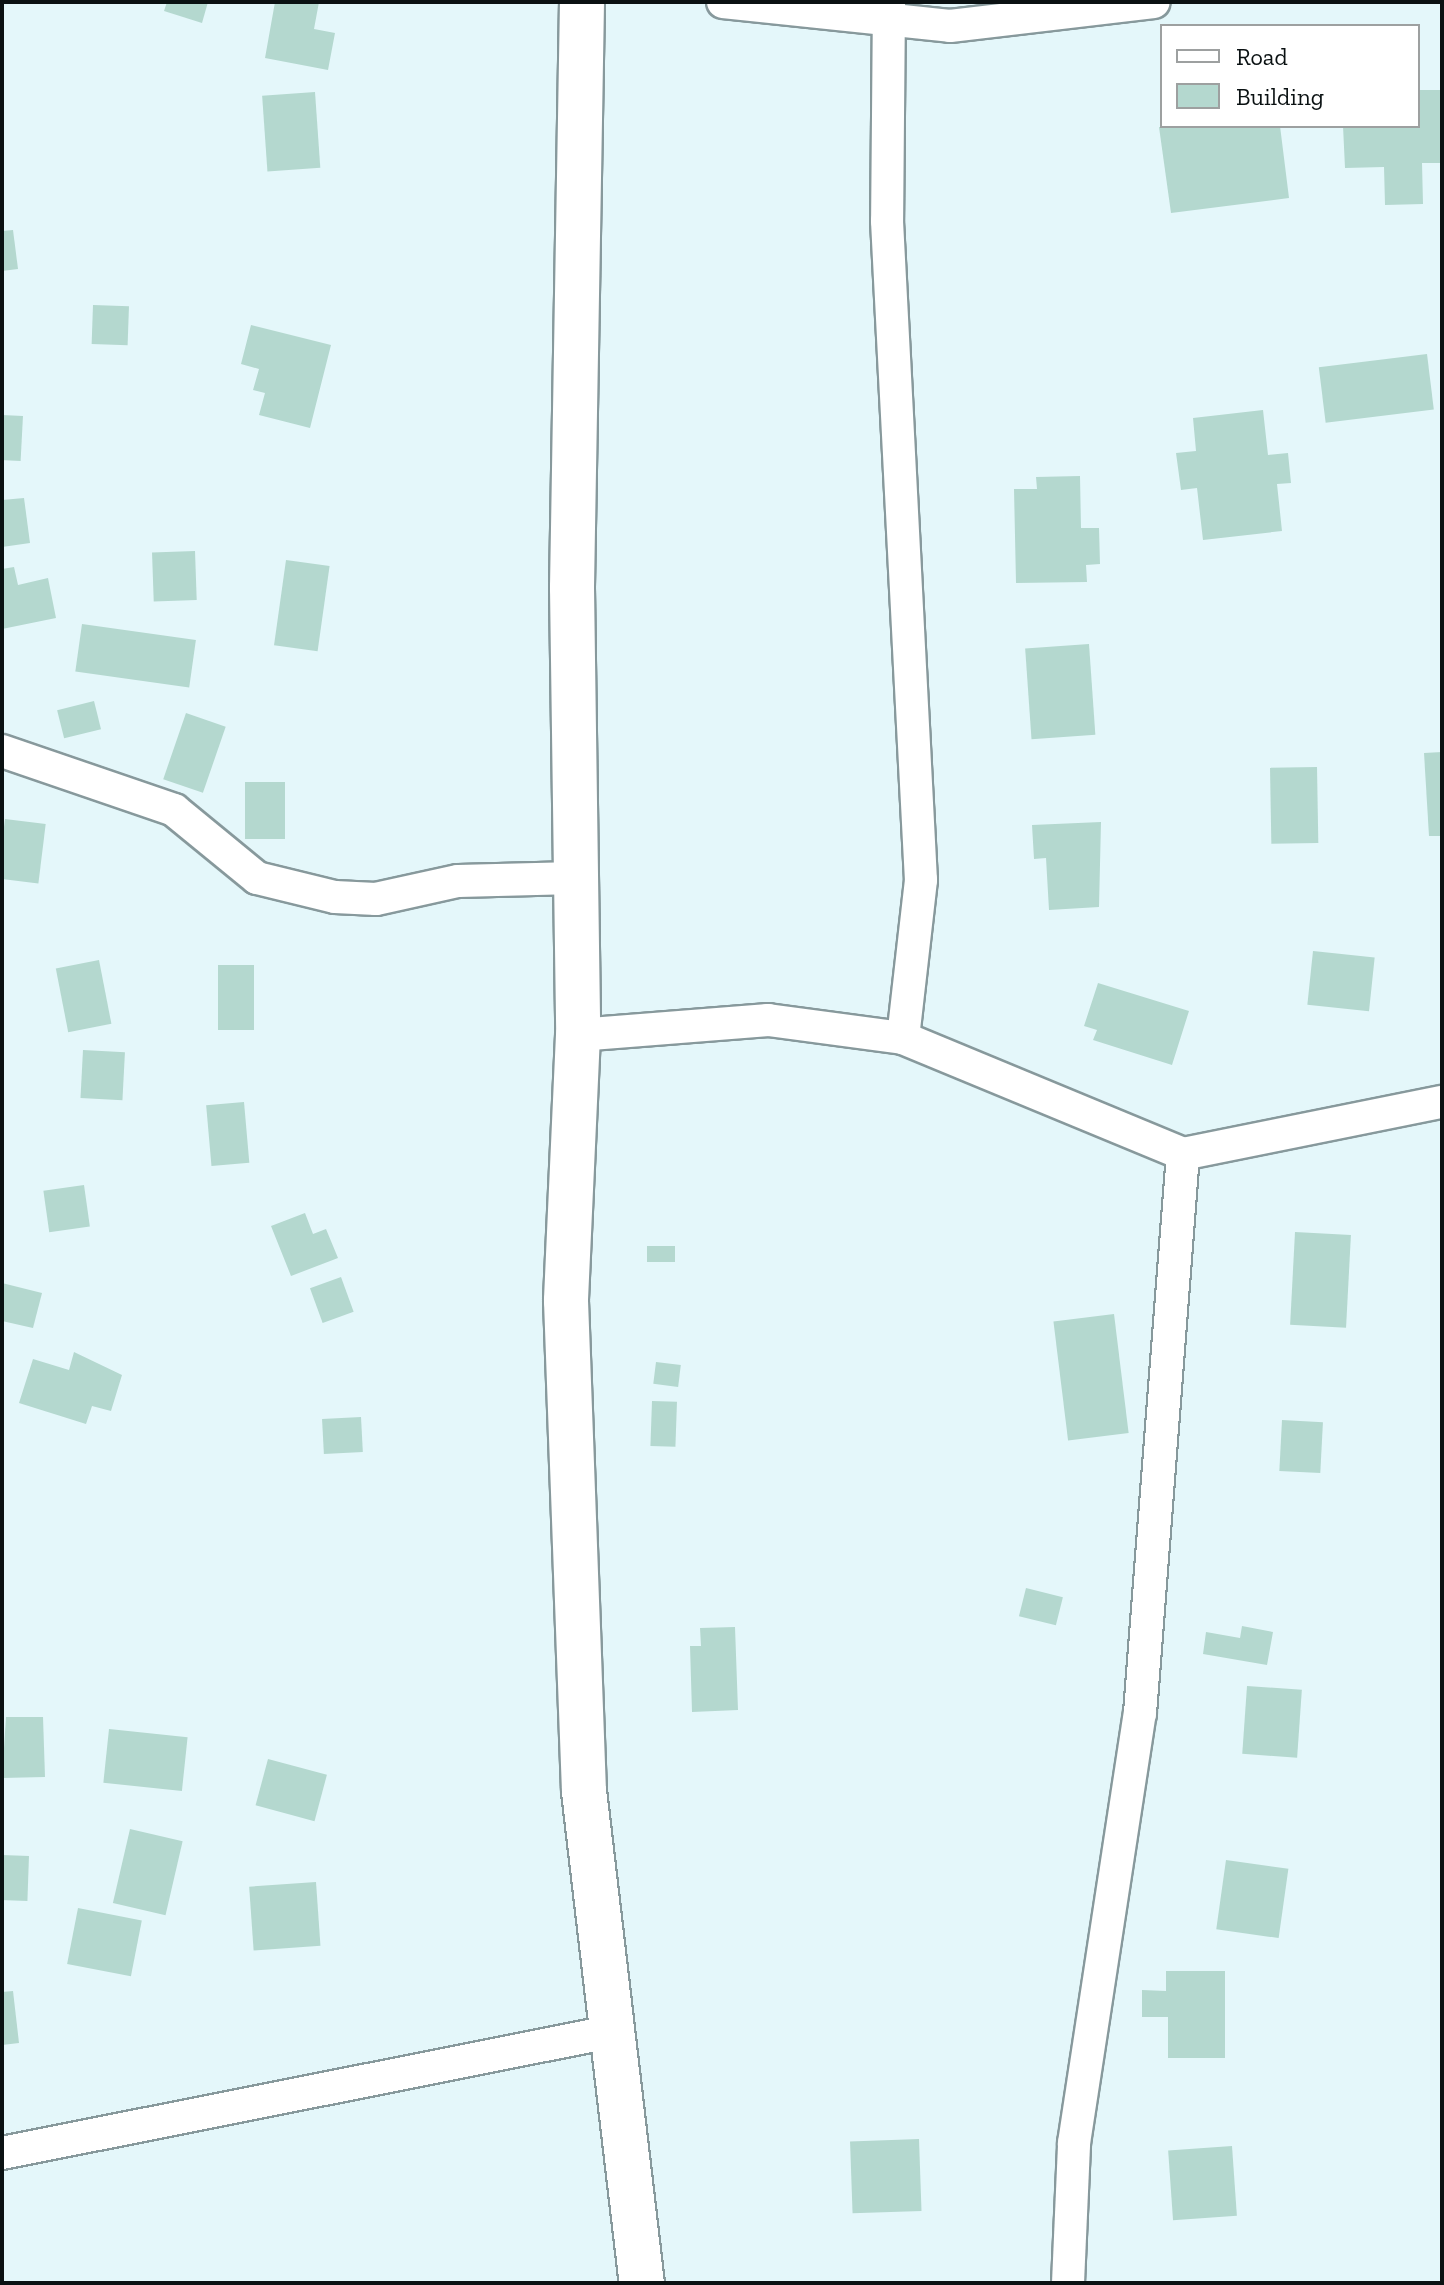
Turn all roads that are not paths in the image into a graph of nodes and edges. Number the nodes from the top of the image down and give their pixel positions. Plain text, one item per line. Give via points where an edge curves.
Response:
1 (582, 2) edge
2 (723, 2) edge
3 (1154, 2) edge
4 (889, 10) edge
5 (2, 751) edge
6 (575, 878) junction
7 (578, 1035) junction
8 (903, 1038) junction
9 (1442, 1102) edge
10 (1183, 1154) junction
11 (610, 2032) junction
12 (2, 2153) edge
13 (642, 2283) edge
14 (1068, 2283) edge

1 - 6 main road
2 - 4 street
3 - 4 street via 950,26
4 - 8 street via 887,221 921,880
5 - 6 street via 174,810 257,878 335,897 376,899 458,881
6 - 7 main road
7 - 8 street via 768,1020
7 - 11 main road via 566,1301 584,1791
8 - 10 street
9 - 10 street
10 - 14 street via 1140,1713 1074,2143
11 - 12 street
11 - 13 main road

